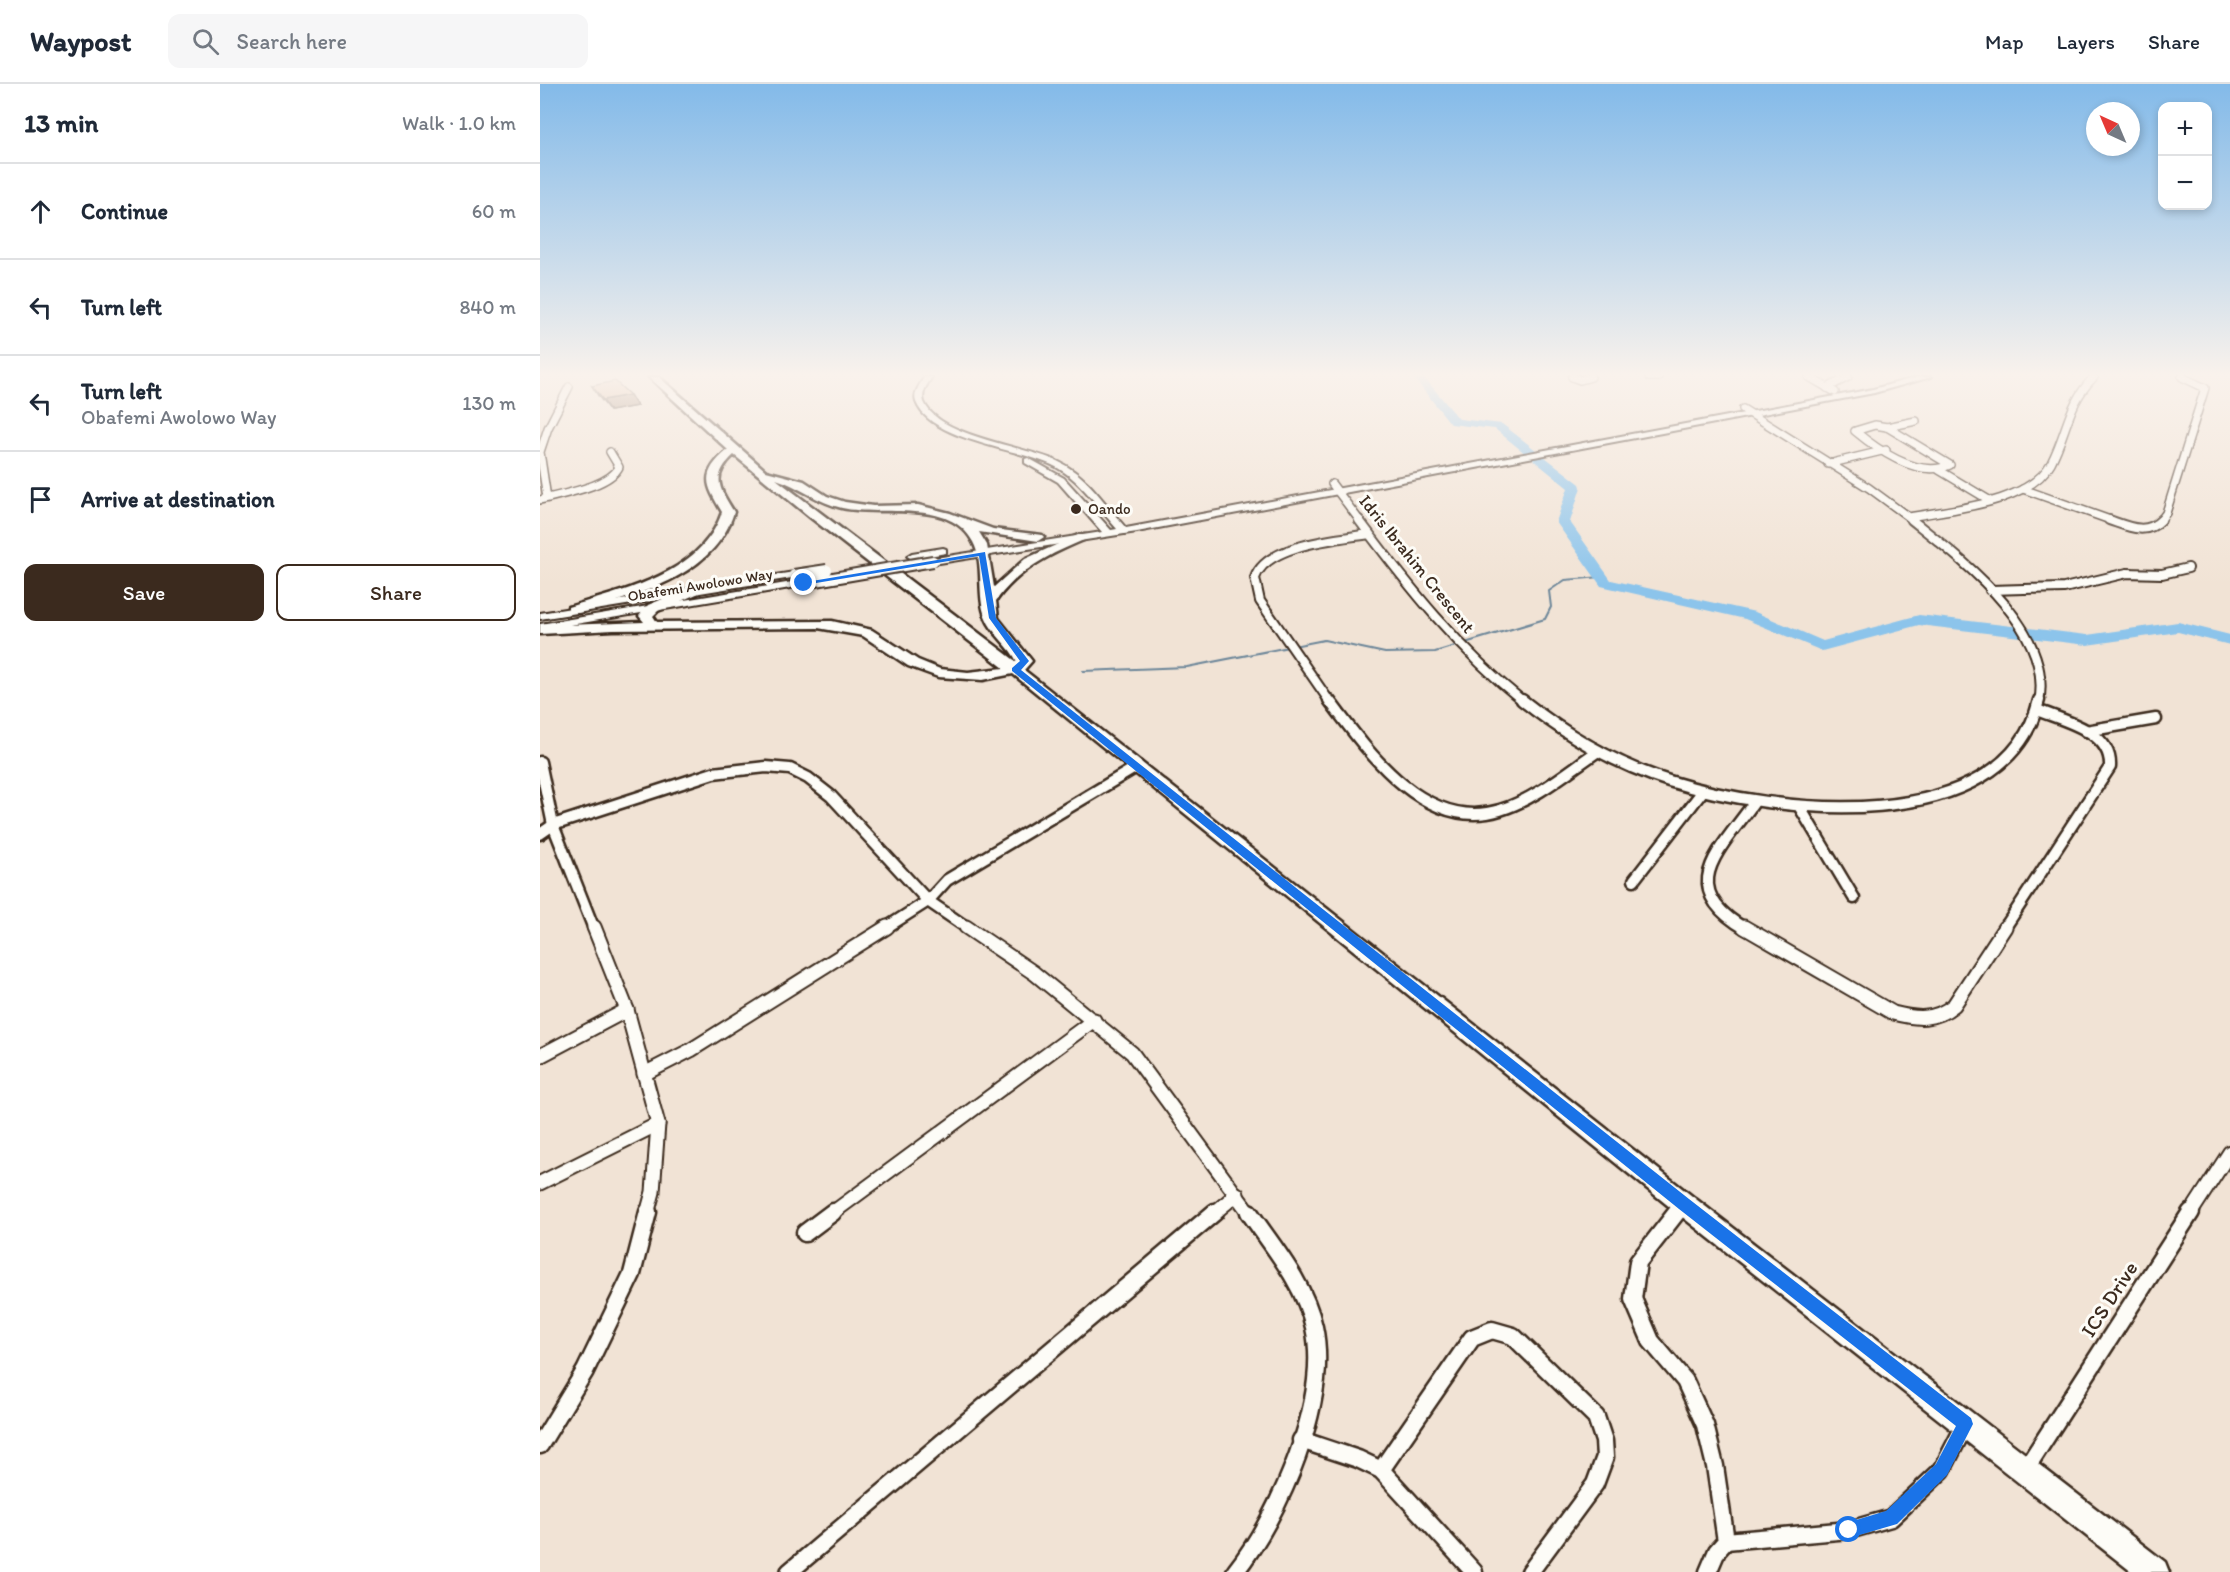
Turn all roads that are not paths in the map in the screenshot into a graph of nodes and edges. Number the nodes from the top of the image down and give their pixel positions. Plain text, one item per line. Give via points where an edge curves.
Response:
1 (542, 446) edge
2 (730, 446) edge
3 (984, 446) edge
4 (1008, 446) edge
5 (1536, 446) edge
6 (1585, 446) edge
7 (1801, 446) edge
8 (1880, 446) edge
9 (1919, 446) edge
10 (2056, 446) edge
11 (2187, 446) edge
12 (734, 450) junction
13 (1886, 450) junction
14 (610, 452) dead end
15 (1828, 464) junction
16 (1939, 470) junction
17 (762, 471) junction
18 (1335, 488) junction
19 (2023, 489) junction
20 (543, 499) edge
21 (1989, 500) junction
22 (1909, 517) junction
23 (970, 526) junction
24 (1120, 527) junction
25 (1105, 530) junction
26 (1369, 534) junction
27 (1038, 537) junction
28 (1082, 537) junction
29 (982, 549) junction
30 (2188, 568) dead end
31 (666, 577) junction
32 (695, 590) joint
33 (1990, 590) junction
34 (666, 600) junction
35 (989, 602) junction
36 (653, 608) junction
37 (573, 610) junction
38 (540, 616) edge
39 (654, 626) junction
40 (540, 629) edge
41 (1015, 670) junction
42 (2037, 710) junction
43 (2156, 719) dead end
44 (2086, 731) junction
45 (1598, 751) junction
46 (540, 762) edge
47 (1138, 766) junction
48 (1702, 792) junction
49 (1755, 801) junction
50 (1799, 806) junction
51 (553, 825) junction
52 (540, 834) edge
53 (1634, 880) dead end
54 (1854, 898) dead end
55 (928, 901) junction
56 (627, 1010) junction
57 (1094, 1020) junction
58 (540, 1056) edge
59 (644, 1074) junction
60 (658, 1124) junction
61 (2230, 1152) edge
62 (540, 1183) edge
63 (1237, 1194) junction
64 (1684, 1204) junction
65 (805, 1233) dead end
66 (1965, 1424) junction
67 (1301, 1440) junction
68 (540, 1445) edge
69 (1381, 1470) junction
70 (2025, 1471) junction
71 (1726, 1541) junction
72 (789, 1572) edge
73 (1235, 1572) edge
74 (1474, 1572) edge
75 (1530, 1572) edge
76 (1708, 1572) edge
77 (2154, 1572) edge

1 - 20 street
2 - 12 main road
3 - 25 main road via 1045,469 1069,487
4 - 24 main road via 1060,466 1076,477
5 - 18 main road, Obafemi Awolowo Way
6 - 18 main road, Obafemi Awolowo Way
7 - 15 street, Idris Ibrahim Crescent
8 - 13 street
9 - 16 street via 1950,465
10 - 19 street via 2051,464 2039,479
11 - 19 street via 2166,513 2160,524 2146,530
12 - 17 main road
12 - 31 main road via 724,458 713,480 713,488 728,513 724,530 706,550
13 - 15 street
13 - 16 street via 1921,470
14 - 20 street via 619,467 615,475
15 - 22 street, Idris Ibrahim Crescent
16 - 21 street
17 - 23 main road via 800,483 833,502 857,508 933,511
17 - 41 main road
18 - 24 main road, Obafemi Awolowo Way
18 - 26 street, Idris Ibrahim Crescent
19 - 21 street
21 - 22 street
22 - 33 street, Idris Ibrahim Crescent
23 - 27 main road via 1006,535
23 - 29 main road
24 - 25 main road, Obafemi Awolowo Way
25 - 27 main road, Obafemi Awolowo Way
25 - 28 main road, Obafemi Awolowo Way
26 - 45 street, Idris Ibrahim Crescent via 1465,649 1516,696
26 - 45 street via 1301,547 1276,556 1264,563 1254,587 1336,712 1408,789 1451,812 1499,810 1528,798
27 - 29 main road, Obafemi Awolowo Way
28 - 29 main road, Obafemi Awolowo Way
28 - 35 main road via 1024,563 1002,582
29 - 32 main road, Obafemi Awolowo Way, bridge
29 - 34 main road, Obafemi Awolowo Way, bridge via 804,583
29 - 35 main road
30 - 33 street via 2162,574 2119,574 2064,588
31 - 34 main road via 659,584
31 - 37 main road
32 - 34 main road
33 - 42 street, Idris Ibrahim Crescent via 2014,617 2037,654 2041,681
34 - 36 main road
34 - 37 main road, Obafemi Awolowo Way
35 - 41 main road via 997,627 1024,661
36 - 39 main road via 646,616
36 - 40 main road, Obafemi Awolowo Way
37 - 38 main road, Obafemi Awolowo Way
39 - 40 main road
39 - 41 main road via 832,625 873,635 913,663 939,673 997,674
41 - 47 main road
42 - 44 street
42 - 50 street, Idris Ibrahim Crescent via 2022,743 2009,756 1976,780 1945,794 1888,806
43 - 44 street
44 - 49 street via 2110,750 2110,767 1954,1005 1944,1014 1929,1018 1911,1018 1871,1002 1728,918 1714,905 1705,877 1710,862
45 - 48 street, Idris Ibrahim Crescent via 1643,772
46 - 51 street
47 - 55 street via 946,880
47 - 64 main road
48 - 49 street, Idris Ibrahim Crescent
48 - 53 street
49 - 50 street, Idris Ibrahim Crescent
50 - 54 street
51 - 52 street
51 - 55 street via 713,773 766,767 789,769 831,796
51 - 56 street
55 - 57 street via 1034,973
55 - 59 street via 691,1050
56 - 58 street
56 - 59 street
57 - 63 street via 1132,1053
57 - 65 street
59 - 60 street
60 - 62 street
60 - 68 street via 653,1192 632,1274 585,1371
61 - 70 street, ICS Drive
63 - 67 street via 1296,1281 1314,1327 1316,1390
63 - 72 street
64 - 66 main road
64 - 71 street via 1638,1262 1633,1299 1651,1341 1685,1382 1705,1425
66 - 70 main road
66 - 71 street via 1942,1470 1891,1518 1849,1530
67 - 69 street
67 - 73 street via 1288,1481 1253,1549
69 - 74 street
69 - 75 street via 1472,1338 1492,1330 1513,1336 1596,1418 1604,1441 1605,1457 1595,1484
70 - 77 main road
71 - 76 street

